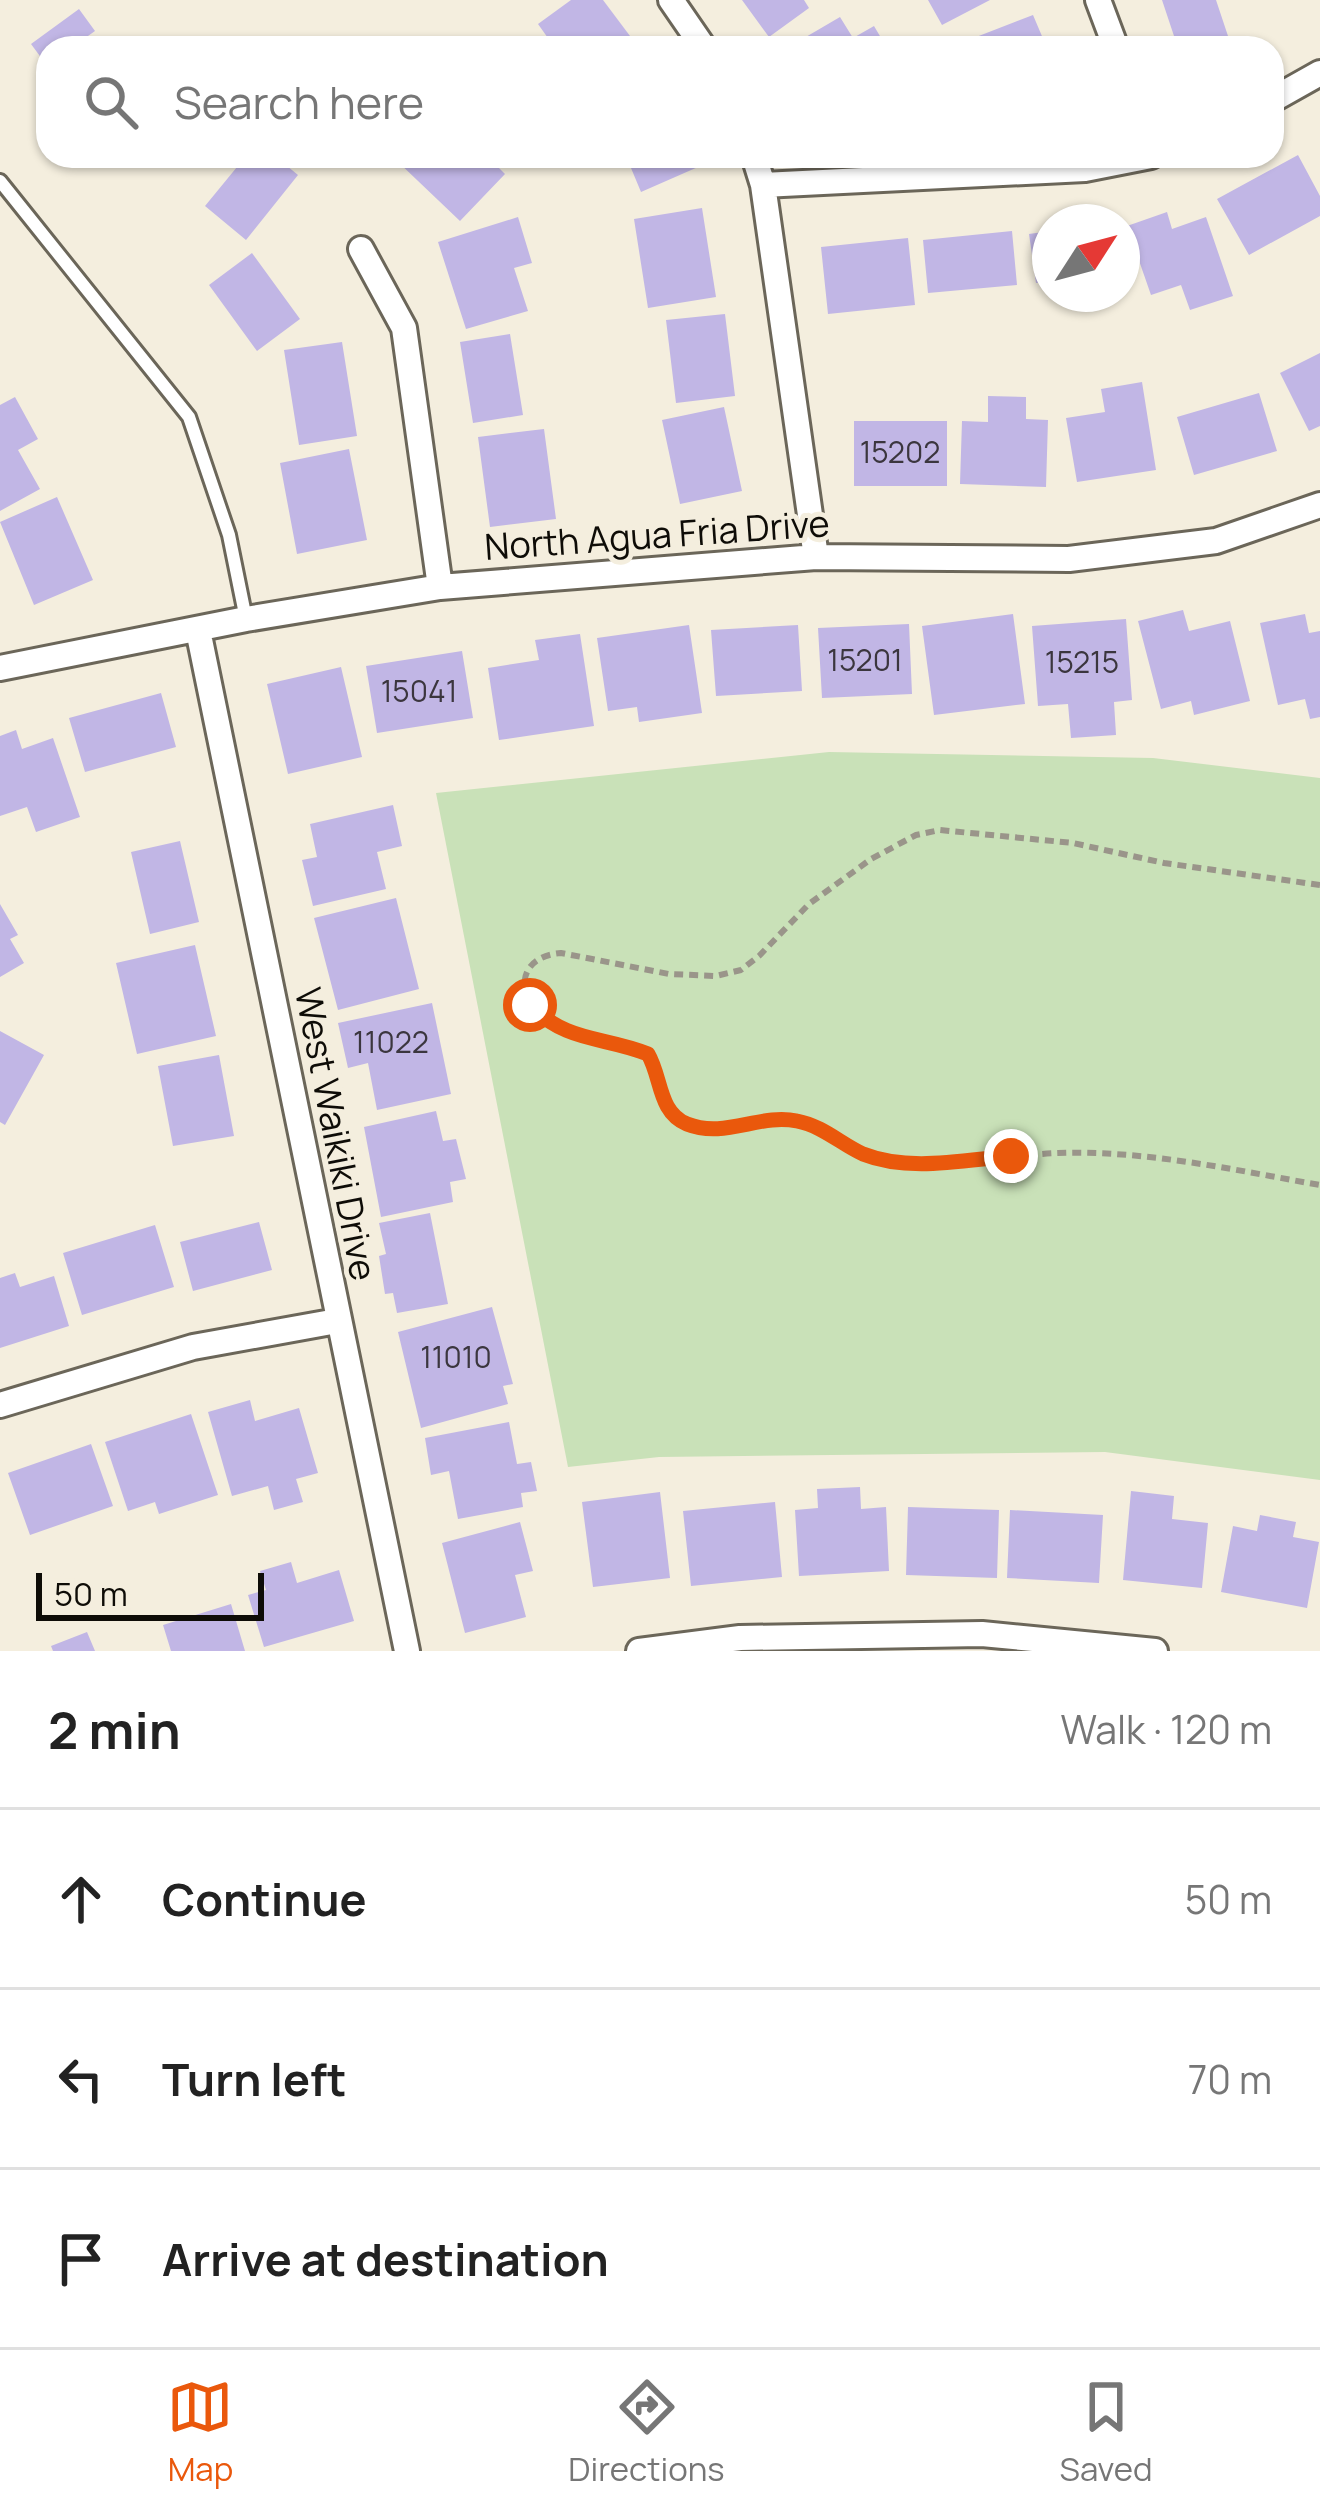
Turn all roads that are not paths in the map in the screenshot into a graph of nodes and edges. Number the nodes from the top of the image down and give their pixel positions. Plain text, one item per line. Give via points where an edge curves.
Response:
1 (671, 0) edge
2 (1098, 0) edge
3 (696, 36) edge
4 (1112, 36) edge
5 (1320, 74) edge
6 (1284, 94) edge
7 (758, 168) edge
8 (1090, 168) edge
9 (0, 181) edge
10 (763, 185) junction
11 (362, 249) dead end
12 (1320, 505) edge
13 (816, 556) junction
14 (440, 587) junction
15 (246, 619) junction
16 (198, 630) junction
17 (0, 668) edge
18 (337, 1321) junction
19 (0, 1405) edge
20 (406, 1651) edge
21 (639, 1651) edge
22 (1155, 1651) edge

1 - 3 street
2 - 4 street
5 - 6 street
7 - 10 street
8 - 10 street
9 - 15 lane via 188,417 229,535
10 - 13 street
11 - 14 street via 404,328
12 - 13 street, North Agua Fria Drive via 1216,542 1069,560
13 - 14 street, North Agua Fria Drive
14 - 15 street, North Agua Fria Drive
15 - 16 street, North Agua Fria Drive
16 - 17 street, North Agua Fria Drive
16 - 18 street, West Waikiki Drive
18 - 19 street via 194,1347
18 - 20 street, West Waikiki Drive
21 - 22 street via 740,1638 982,1634

